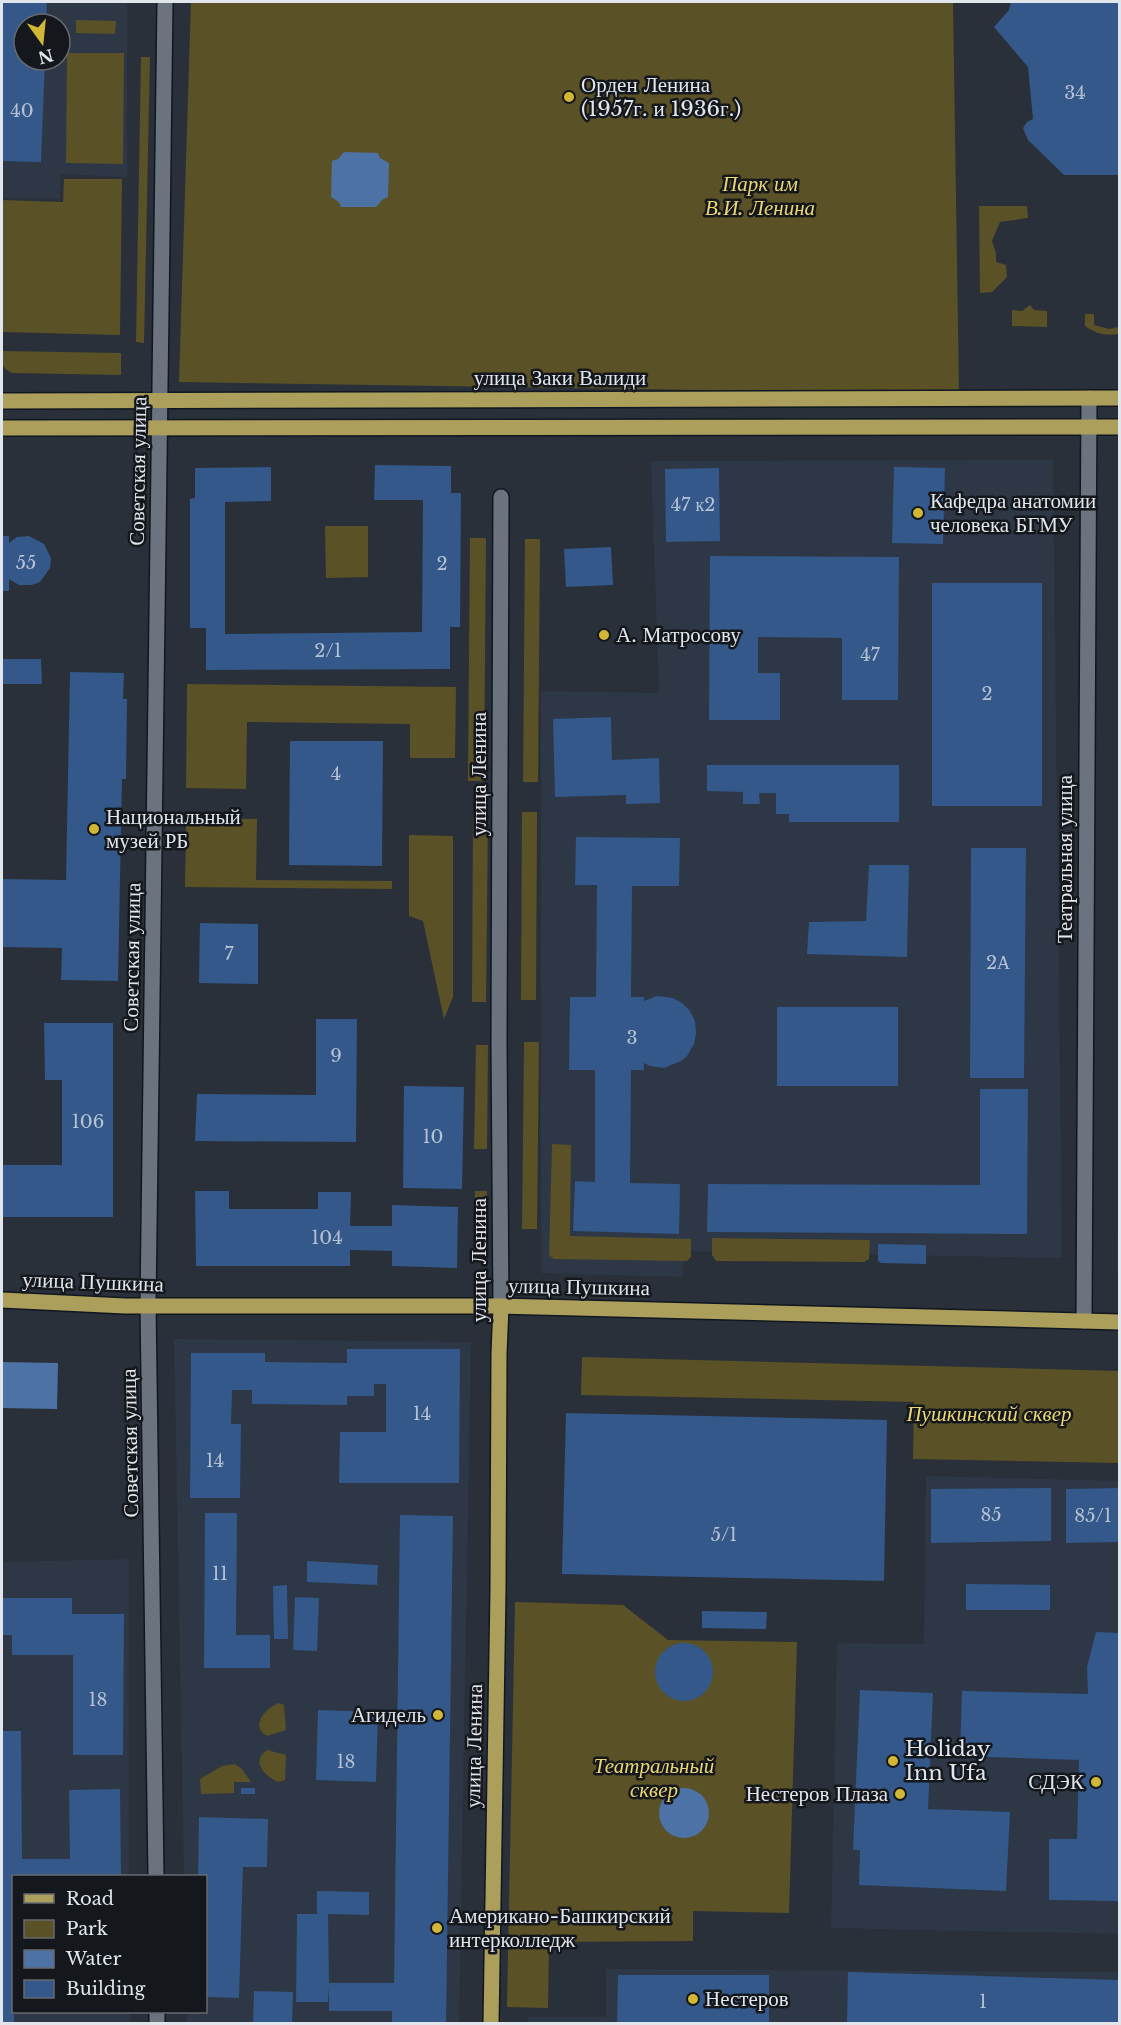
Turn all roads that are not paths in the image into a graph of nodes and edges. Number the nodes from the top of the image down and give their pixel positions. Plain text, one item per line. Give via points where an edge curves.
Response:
1 (165, 2) edge
2 (1089, 398) junction
3 (1119, 398) edge
4 (160, 400) junction
5 (2, 401) edge
6 (1088, 427) junction
7 (1119, 427) edge
8 (2, 428) edge
9 (160, 428) junction
10 (501, 497) dead end
11 (2, 1300) edge
12 (148, 1305) junction
13 (501, 1306) junction
14 (1084, 1321) junction
15 (1119, 1322) edge
16 (156, 1875) edge
17 (492, 2024) edge

1 - 4 street, Советская улица
2 - 3 main road, улица Заки Валиди
2 - 4 main road, улица Заки Валиди
2 - 6 street, Театральная улица
4 - 5 main road, улица Заки Валиди
4 - 9 street, Советская улица
6 - 7 main road
6 - 9 main road
6 - 14 street, Театральная улица
8 - 9 main road
9 - 12 street, Советская улица
10 - 13 street, улица Ленина
11 - 12 main road, улица Пушкина
12 - 13 main road, улица Пушкина
12 - 16 street, Советская улица
13 - 14 main road, улица Пушкина
13 - 17 main road, улица Ленина
14 - 15 main road, улица Пушкина

